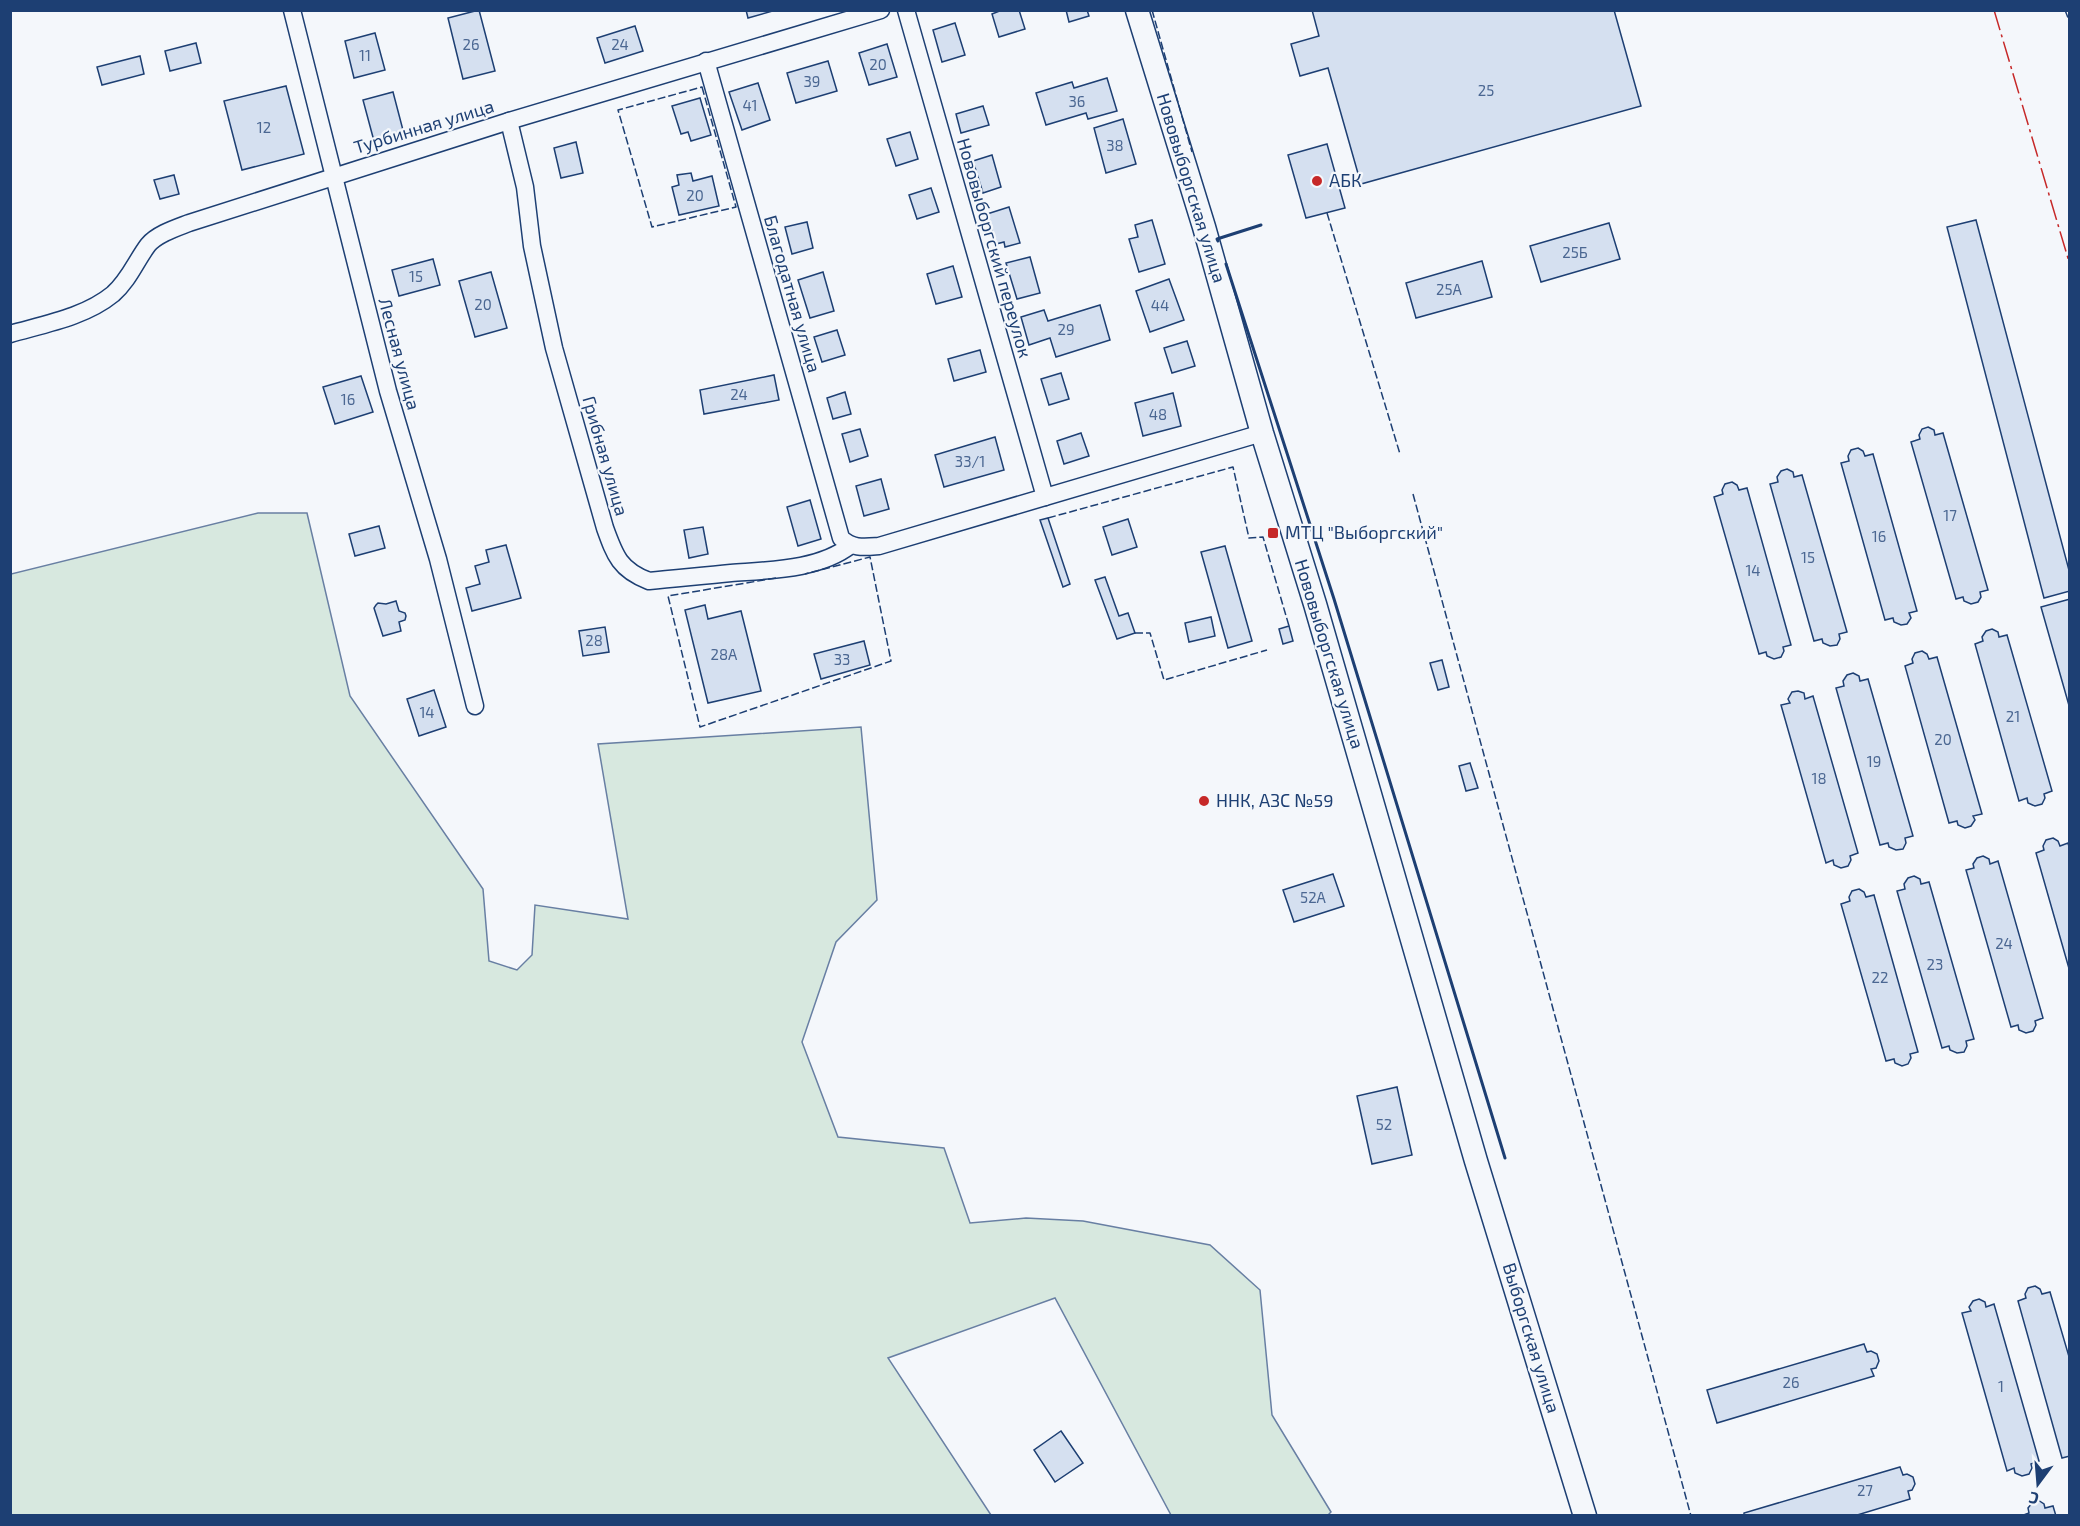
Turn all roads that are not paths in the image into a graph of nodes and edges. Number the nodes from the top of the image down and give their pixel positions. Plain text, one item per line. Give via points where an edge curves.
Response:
1 (292, 10) edge
2 (881, 10) edge
3 (906, 10) edge
4 (1137, 10) edge
5 (706, 61) junction
6 (509, 121) junction
7 (333, 176) junction
8 (10, 334) edge
9 (1262, 433) junction
10 (1045, 497) junction
11 (846, 542) junction
12 (475, 706) dead end
13 (1476, 1161) joint
14 (1585, 1515) edge

1 - 7 street, Лесная улица
2 - 5 street, Турбинная улица
3 - 10 street, Нововыборгский переулок
4 - 9 street, Нововыборгская улица
5 - 6 street, Турбинная улица
5 - 11 street, Благодатная улица
6 - 7 street, Турбинная улица
6 - 11 street, Грибная улица via 525,186 532,246 554,348 605,528 620,562 632,575 649,580 770,570 827,559
7 - 8 street, Турбинная улица via 168,232 150,243 113,294 82,313
7 - 12 street, Лесная улица
9 - 10 street
9 - 13 street, Нововыборгская улица
10 - 11 street via 879,546 862,548
13 - 14 street, Выборгская улица

